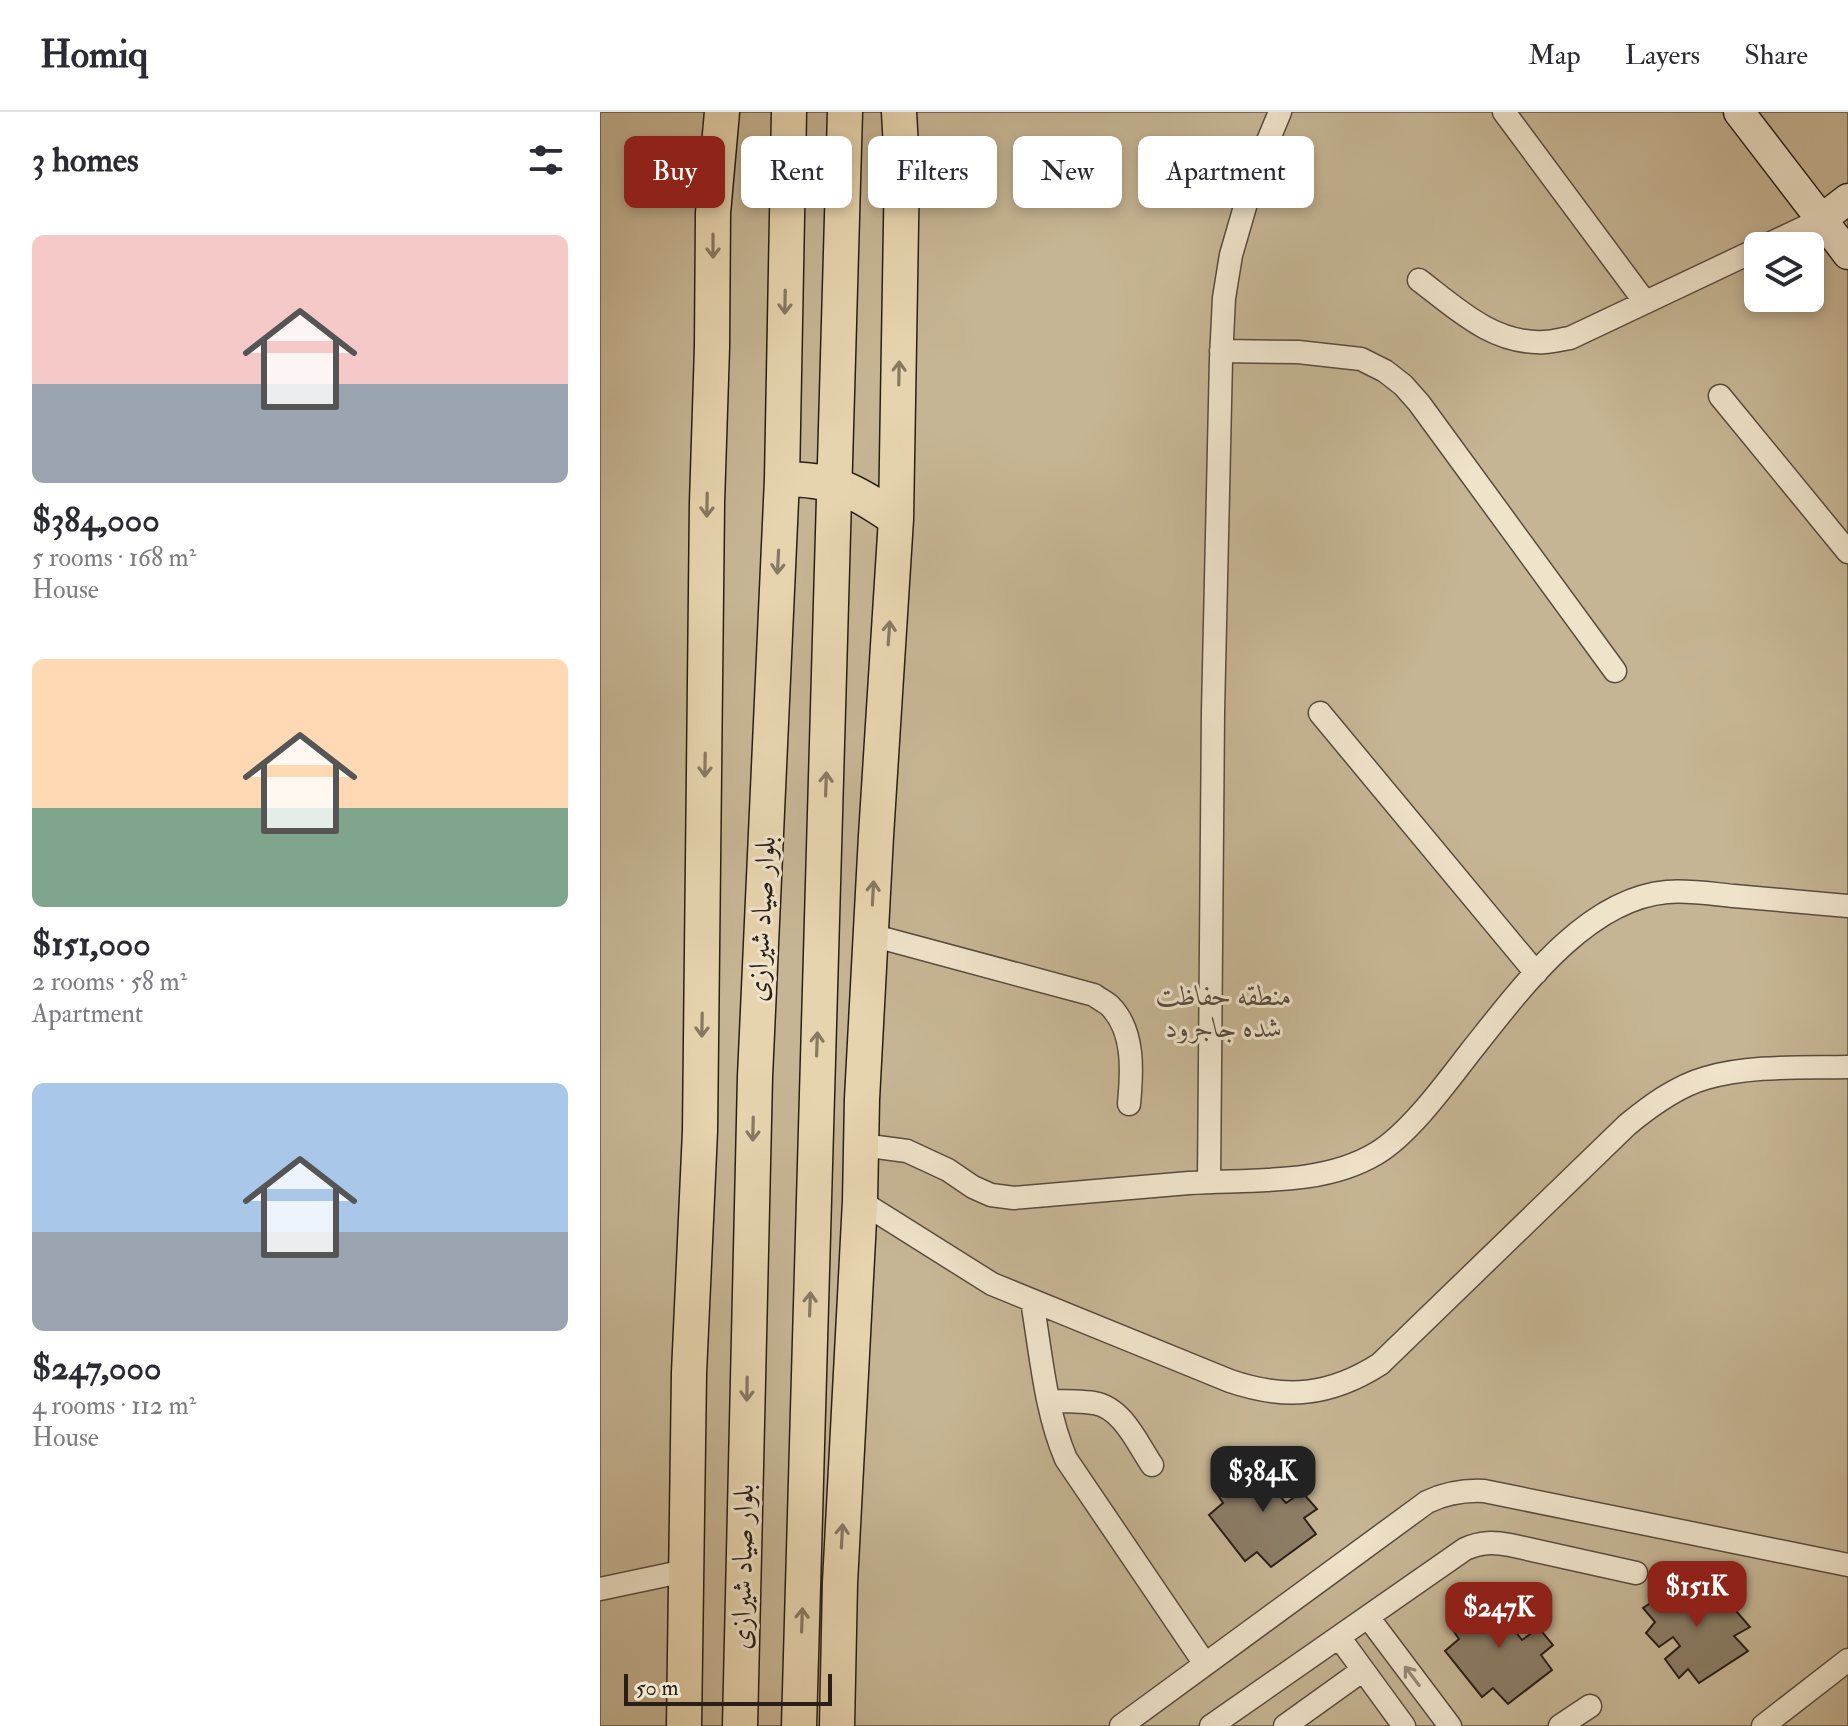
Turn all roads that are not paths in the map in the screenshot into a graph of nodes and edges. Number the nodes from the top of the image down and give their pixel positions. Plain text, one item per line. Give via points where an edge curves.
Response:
1 (722, 112) edge
2 (789, 112) edge
3 (845, 112) edge
4 (899, 112) edge
5 (1280, 112) edge
6 (1504, 112) edge
7 (1739, 112) edge
8 (1848, 199) edge
9 (1822, 219) junction
10 (1795, 232) edge
11 (1848, 254) edge
12 (1744, 256) edge
13 (1419, 280) dead end
14 (1645, 302) junction
15 (1221, 351) junction
16 (1720, 396) dead end
17 (782, 479) junction
18 (835, 484) junction
19 (896, 519) junction
20 (1848, 552) edge
21 (1615, 671) dead end
22 (1320, 713) dead end
23 (1848, 906) edge
24 (871, 935) junction
25 (1536, 973) junction
26 (1848, 1067) edge
27 (701, 1076) junction
28 (755, 1077) junction
29 (1129, 1104) dead end
30 (862, 1145) junction
31 (1209, 1182) junction
32 (860, 1201) junction
33 (1032, 1301) junction
34 (1049, 1401) junction
35 (1152, 1465) dead end
36 (1848, 1565) edge
37 (685, 1571) junction
38 (1636, 1573) dead end
39 (840, 1583) junction
40 (600, 1589) edge
41 (1368, 1617) junction
42 (1339, 1637) junction
43 (1848, 1660) edge
44 (1205, 1664) junction
45 (1363, 1670) junction
46 (1590, 1706) dead end
47 (684, 1726) edge
48 (740, 1726) edge
49 (799, 1726) edge
50 (837, 1726) edge
51 (1121, 1726) edge
52 (1211, 1726) edge
53 (1285, 1726) edge
54 (1404, 1726) edge
55 (1450, 1726) edge
56 (1560, 1726) edge
57 (1763, 1726) edge

1 -> 27 main road via 713,213
2 -> 17 main road, بلوار صیاد شیرازی
3 - 18 main road, بلوار صیاد شیرازی
19 -> 4 main road
5 - 15 street via 1255,172 1231,255
6 - 14 street
7 - 9 main road
8 - 9 main road
9 - 10 street
9 - 11 main road
12 - 14 street
13 - 14 street via 1474,322 1518,340 1570,338
15 - 21 street via 1361,359 1403,385
15 - 31 street
16 - 20 street
17 - 18 main road
17 -> 28 main road, بلوار صیاد شیرازی
18 - 19 main road
49 -> 18 main road, بلوار صیاد شیرازی
24 -> 19 main road
22 - 25 street
23 - 25 street via 1684,891 1644,896 1580,931
24 - 29 street via 1094,995 1110,1006 1122,1025 1130,1051
24 - 30 main road
25 - 31 street via 1413,1120 1379,1152 1315,1176
26 - 33 street via 1726,1073 1665,1097 1627,1125 1380,1364 1341,1385 1299,1393 1255,1390
27 - 28 main road
27 - 37 main road
28 -> 48 main road, بلوار صیاد شیرازی
30 - 31 street via 907,1151 991,1195 1014,1198
30 - 32 main road
32 - 33 street via 992,1284
39 -> 32 main road
33 - 34 street
34 - 35 street via 1108,1407
34 - 44 street via 1066,1459
36 - 44 street via 1467,1490 1427,1502
37 - 40 street
37 - 47 main road
38 - 41 street via 1510,1545 1478,1543
39 - 49 main road
39 - 50 main road
41 - 42 street
55 -> 41 street
42 - 45 street
42 - 52 street
43 - 57 street
44 - 51 street
45 - 53 street
45 - 54 street
46 - 56 street

